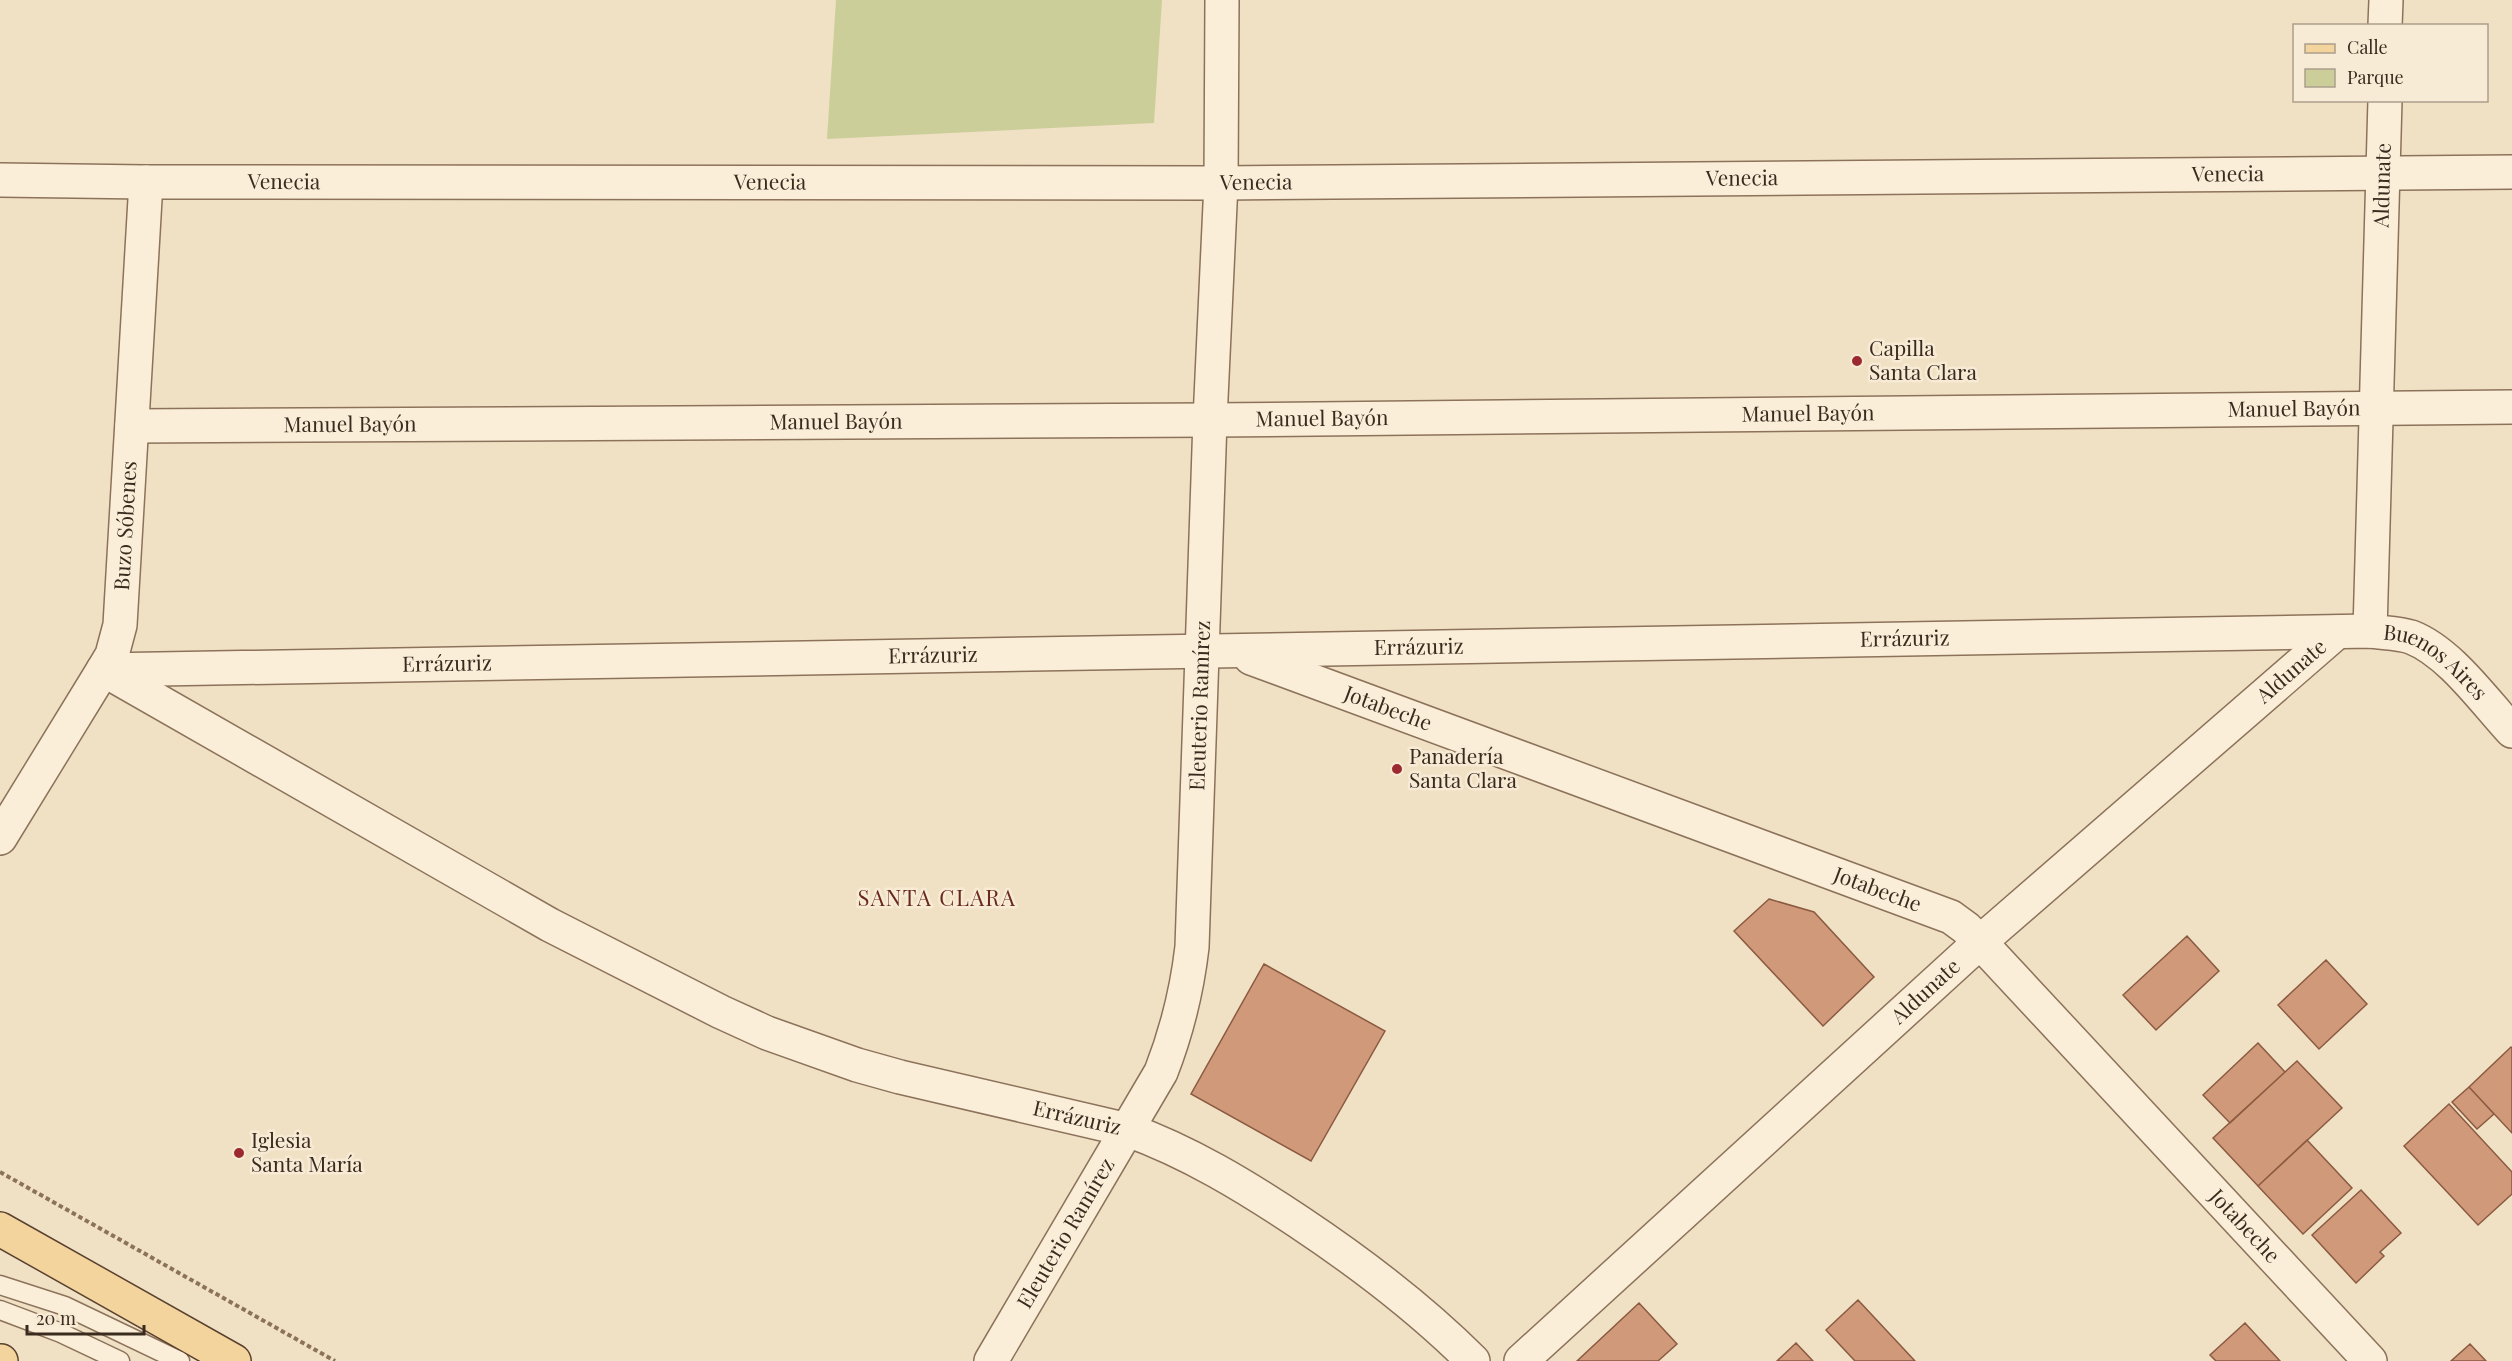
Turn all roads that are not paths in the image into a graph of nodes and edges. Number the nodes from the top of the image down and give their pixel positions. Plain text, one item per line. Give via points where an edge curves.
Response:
1 (1222, 0) edge
2 (2386, 0) edge
3 (2385, 24) edge
4 (2385, 102) edge
5 (2512, 172) edge
6 (2384, 174) junction
7 (0, 180) edge
8 (146, 182) junction
9 (1221, 183) junction
10 (2512, 407) edge
11 (2377, 409) junction
12 (1210, 420) junction
13 (132, 426) junction
14 (2370, 631) junction
15 (2337, 632) junction
16 (1217, 651) junction
17 (104, 670) junction
18 (2512, 731) edge
19 (0, 838) edge
20 (1980, 942) junction
21 (1128, 1130) junction
22 (0, 1229) edge
23 (0, 1285) edge
24 (0, 1310) edge
25 (120, 1361) edge
26 (180, 1361) edge
27 (234, 1361) edge
28 (991, 1361) edge
29 (1473, 1361) edge
30 (1521, 1361) edge
31 (2370, 1361) edge

1 - 9 street, Eleuterio Ramírez
2 - 3 street
4 - 6 street, Aldunate
5 - 6 street, Venecia
6 - 9 street, Venecia
6 - 11 street, Aldunate
7 - 8 street, Venecia
8 - 9 street, Venecia
8 - 13 street, Buzo Sóbenes
9 - 12 street, Eleuterio Ramírez
10 - 11 street, Manuel Bayón
11 - 12 street, Manuel Bayón
11 - 14 street, Aldunate
12 - 13 street, Manuel Bayón
12 - 16 street, Eleuterio Ramírez
13 - 17 street, Buzo Sóbenes via 120,625
14 - 15 street, Buenos Aires
14 - 18 street, Buenos Aires via 2410,637 2429,646 2452,665
15 - 16 street, Errázuriz
15 - 20 street, Aldunate
16 - 17 street, Errázuriz
16 - 20 street, Jotabeche via 1938,911
16 - 21 street, Eleuterio Ramírez via 1188,977 1161,1072
17 - 19 street, Buzo Sóbenes
17 - 21 street, Errázuriz via 550,925 767,1033 889,1074
20 - 30 street, Aldunate
20 - 31 street, Jotabeche
21 - 28 street, Eleuterio Ramírez
21 - 29 street, Errázuriz via 1165,1143 1268,1201 1406,1299
22 - 27 main road
23 - 26 lane via 65,1306
24 - 25 lane

